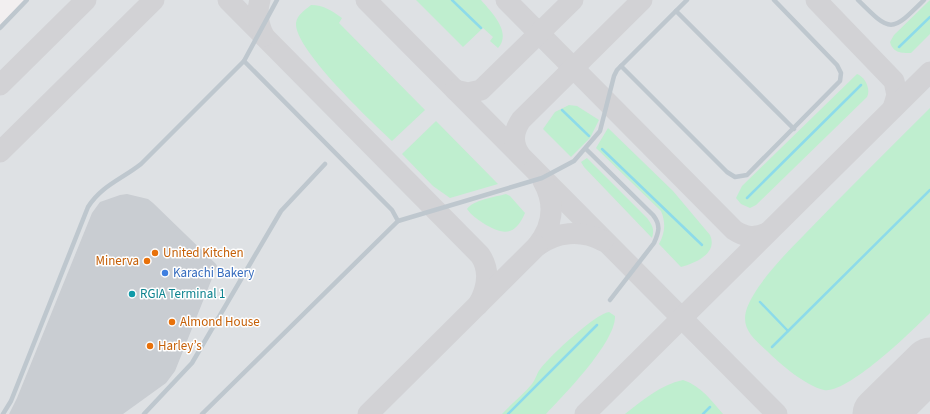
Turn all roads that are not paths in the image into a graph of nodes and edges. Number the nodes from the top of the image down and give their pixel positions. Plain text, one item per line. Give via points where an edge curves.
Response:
1 (27, 0) edge
2 (277, 0) edge
3 (687, 0) edge
4 (774, 0) edge
5 (858, 0) edge
6 (924, 0) edge
7 (676, 11) junction
8 (0, 28) edge
9 (244, 61) junction
10 (621, 66) junction
11 (794, 130) junction
12 (586, 149) junction
13 (325, 164) dead end
14 (398, 221) junction
15 (610, 300) dead end
16 (3, 414) edge
17 (144, 414) edge
18 (202, 414) edge

1 - 8 lane
2 - 9 lane
3 - 7 lane
4 - 11 lane via 834,61 841,73 839,84
5 - 6 lane via 883,24 892,25 904,20
7 - 10 lane
7 - 11 lane
9 - 14 lane via 392,210
9 - 16 lane via 141,164 94,198 88,207 11,401
10 - 11 lane via 735,177 747,175
10 - 12 lane via 614,76 600,131
12 - 14 lane via 574,161 542,178
12 - 15 lane via 653,215 659,226 654,243
13 - 17 lane via 281,211 192,363
14 - 18 lane

